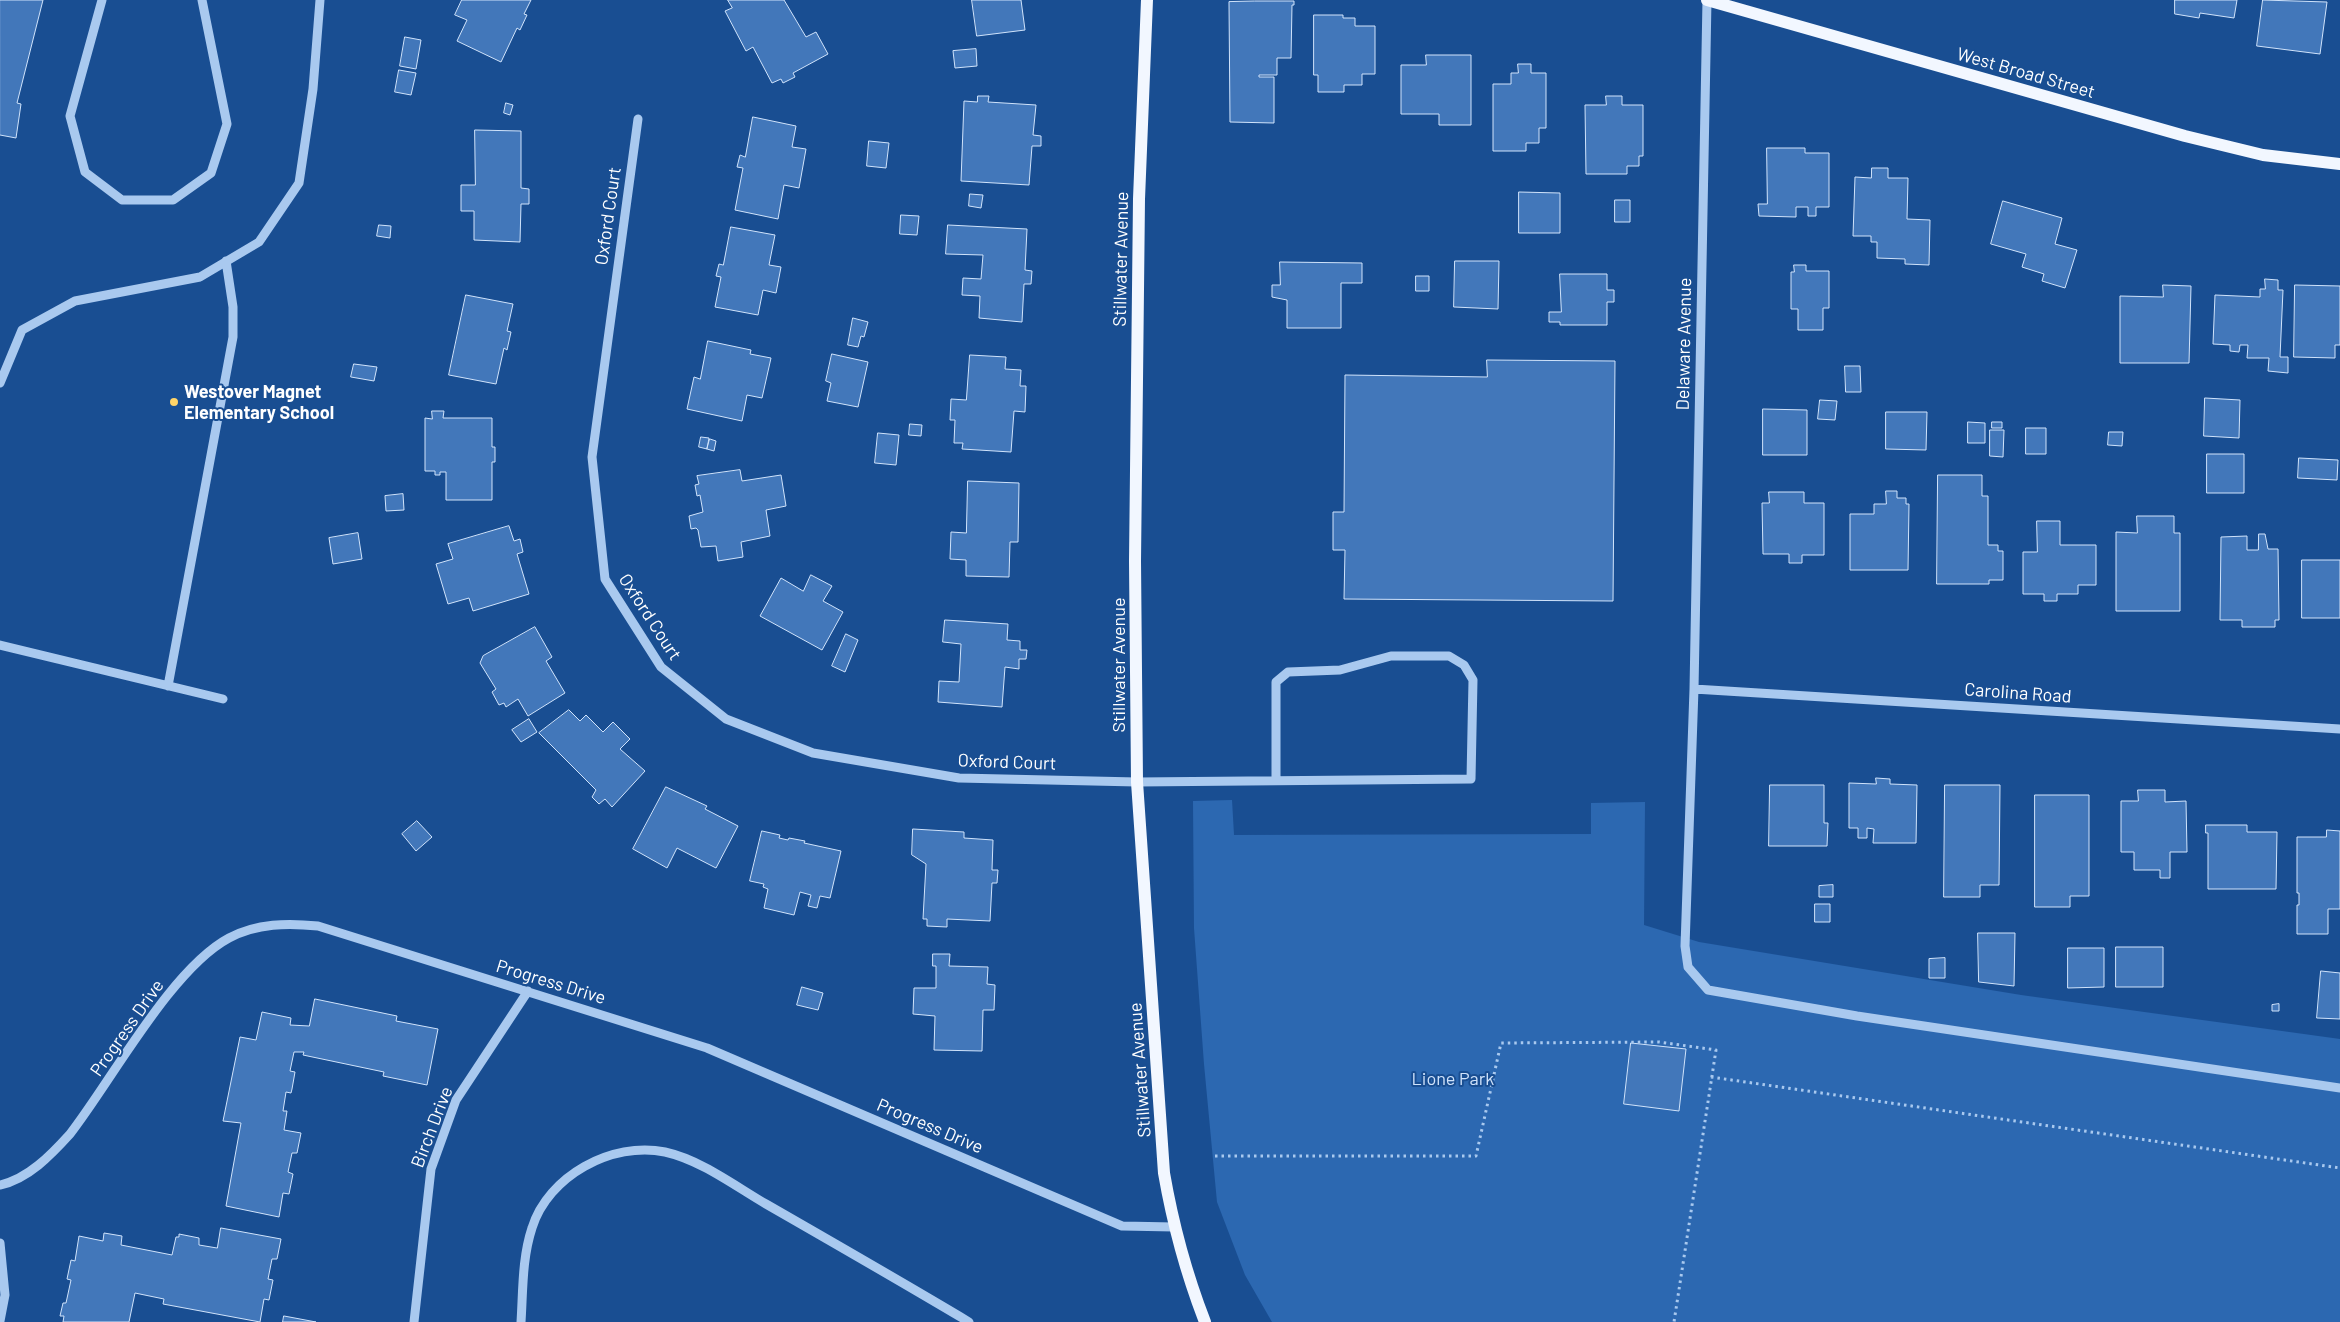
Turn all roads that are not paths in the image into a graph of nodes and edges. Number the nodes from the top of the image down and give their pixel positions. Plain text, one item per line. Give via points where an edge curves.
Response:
1 (102, 0) edge
2 (202, 0) edge
3 (320, 0) edge
4 (1147, 0) edge
5 (1707, 0) edge
6 (638, 119) dead end
7 (2340, 164) edge
8 (226, 261) junction
9 (0, 383) edge
10 (0, 645) edge
11 (168, 686) junction
12 (1694, 689) junction
13 (224, 700) dead end
14 (2340, 729) edge
15 (1276, 780) junction
16 (1137, 782) junction
17 (528, 992) junction
18 (2340, 1088) edge
19 (0, 1185) edge
20 (1174, 1227) junction
21 (0, 1243) edge
22 (0, 1321) edge
23 (414, 1322) edge
24 (520, 1322) edge
25 (969, 1322) edge
26 (1205, 1322) edge

1 - 2 street via 70,116 85,172 122,200 173,200 211,173 227,124
3 - 8 street via 313,88 299,183 259,242
4 - 16 main road, Stillwater Avenue via 1139,198
5 - 7 main road, West Broad Street via 2185,136 2263,155
5 - 12 street, Delaware Avenue
6 - 16 street, Oxford Court via 592,456 605,579 661,667 726,719 813,753 958,778
8 - 9 street via 200,277 75,301 22,330
8 - 11 street via 233,306 233,337
10 - 11 street
11 - 13 street
12 - 14 street, Carolina Road
12 - 18 street, Delaware Avenue via 1685,946 1688,967 1708,990 1857,1016
15 - 15 street, Oxford Court via 1471,779 1472,680 1464,665 1449,656 1391,656 1340,670 1288,672 1276,682
15 - 16 street, Oxford Court
16 - 20 main road, Stillwater Avenue via 1164,1173
17 - 19 street, Progress Drive via 318,926 290,923 261,927 229,938 203,956 181,980 65,1140 26,1174
17 - 20 street, Progress Drive via 707,1048 1122,1226
17 - 23 street, Birch Drive via 456,1100 431,1169
20 - 26 main road, Stillwater Avenue via 1188,1280
21 - 22 street via 5,1295
24 - 25 street via 526,1249 540,1208 568,1178 591,1162 611,1154 646,1150 666,1153 714,1174

